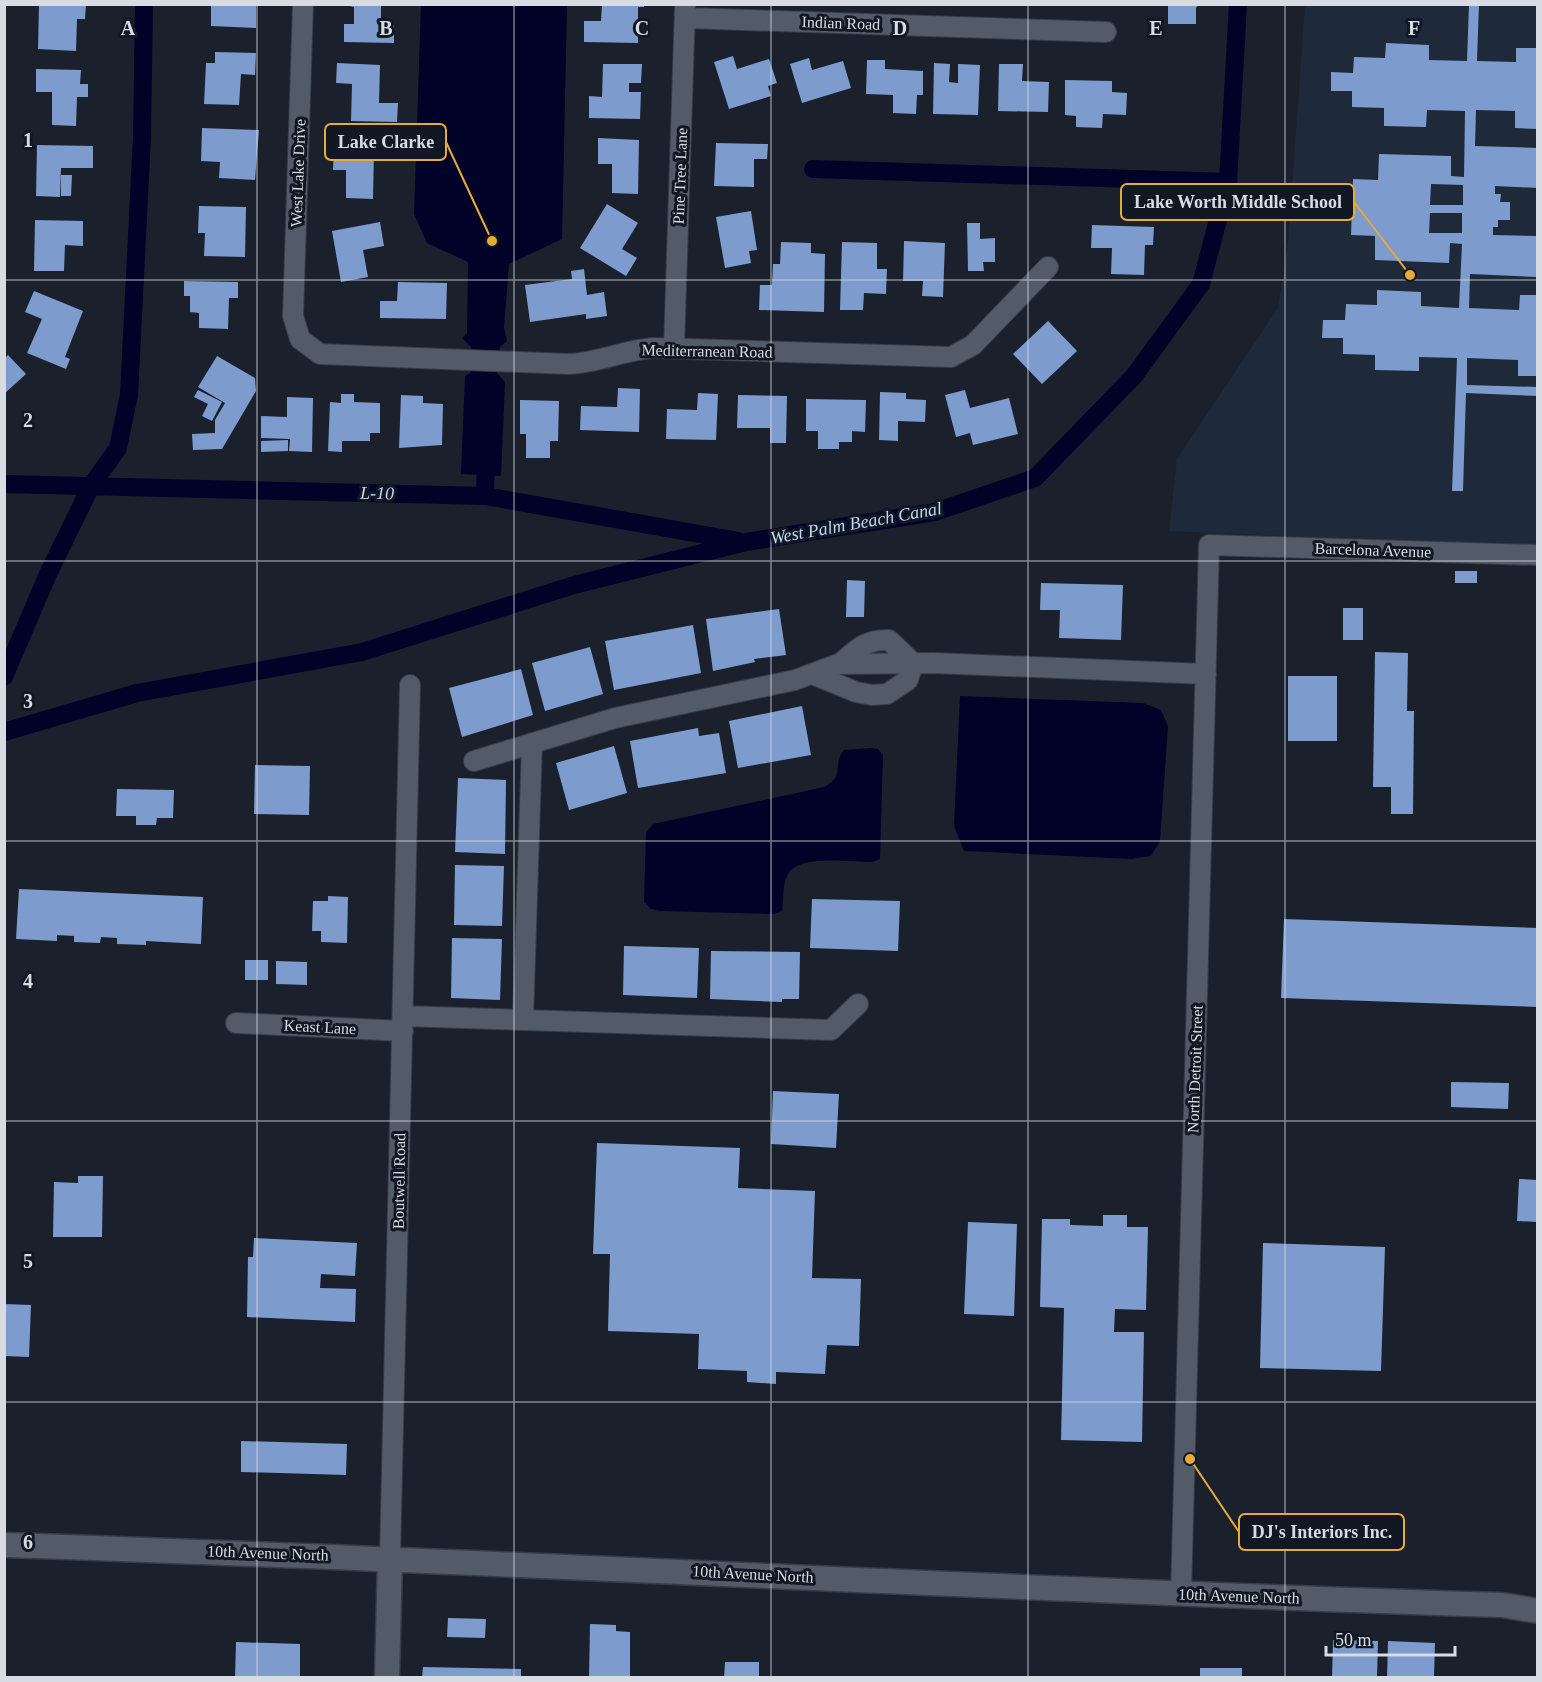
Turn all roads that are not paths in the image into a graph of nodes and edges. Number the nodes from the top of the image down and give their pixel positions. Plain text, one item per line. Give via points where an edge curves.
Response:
1 (303, 4) edge
2 (685, 11) edge
3 (1106, 32) dead end
4 (1048, 267) dead end
5 (300, 339) joint
6 (674, 348) junction
7 (1209, 544) joint
8 (1538, 555) edge
9 (841, 663) junction
10 (861, 663) junction
11 (913, 663) junction
12 (812, 674) junction
13 (1206, 674) junction
14 (410, 685) dead end
15 (856, 692) junction
16 (532, 743) junction
17 (474, 761) dead end
18 (858, 1004) dead end
19 (523, 1019) junction
20 (236, 1023) dead end
21 (403, 1023) junction
22 (4, 1545) edge
23 (390, 1558) junction
24 (1181, 1594) junction
25 (1538, 1599) edge
26 (1502, 1605) junction
27 (1538, 1611) edge
28 (387, 1677) edge

1 - 5 street, West Lake Drive via 293,316
2 - 3 street, Indian Road
2 - 6 street, Pine Tree Lane
4 - 6 street, Mediterranean Road via 973,345 951,357
5 - 6 street, Mediterranean Road via 320,354 580,364 629,350
7 - 8 street, Barcelona Avenue
7 - 13 street, North Detroit Street
9 - 10 street
9 - 11 street via 864,643 877,639 889,640
9 - 12 street
10 - 11 street
10 - 15 street
11 - 13 street
11 - 15 street via 908,680 887,694
12 - 15 street
12 - 16 street via 615,718
13 - 24 street, North Detroit Street
14 - 21 street, Boutwell Road
16 - 17 street
16 - 19 street
18 - 19 street, Keast Lane via 831,1030
19 - 21 street, Keast Lane
20 - 21 street, Keast Lane
21 - 23 street, Boutwell Road
22 - 23 street, 10th Avenue North
23 - 24 street, 10th Avenue North
23 - 28 street, Boutwell Road
24 - 26 street, 10th Avenue North
25 - 26 street, 10th Avenue North
26 - 27 street, 10th Avenue North

